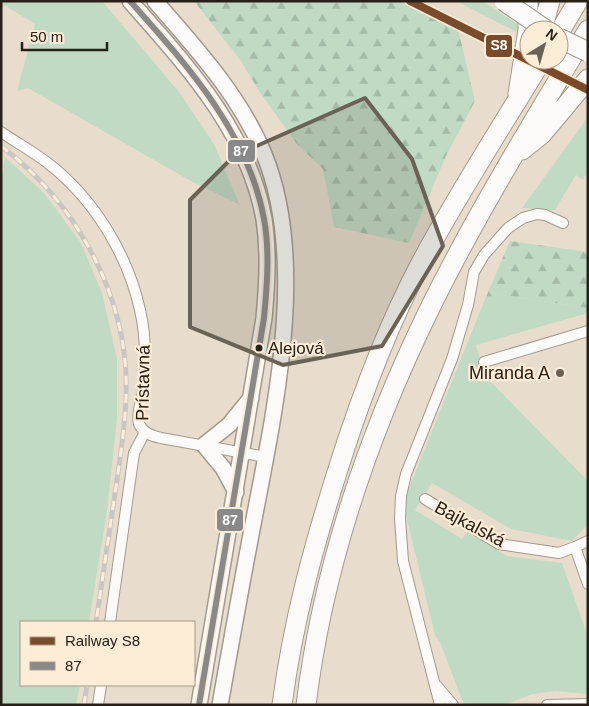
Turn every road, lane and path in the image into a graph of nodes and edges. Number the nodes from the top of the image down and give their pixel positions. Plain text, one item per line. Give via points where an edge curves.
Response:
1 (130, 1) edge
2 (155, 1) edge
3 (504, 1) edge
4 (528, 1) edge
5 (550, 1) edge
6 (578, 1) edge
7 (532, 20) edge
8 (545, 20) edge
9 (566, 20) edge
10 (588, 30) edge
11 (569, 43) edge
12 (588, 52) edge
13 (528, 70) edge
14 (536, 70) edge
15 (588, 79) edge
16 (516, 103) junction
17 (1, 132) edge
18 (513, 158) junction
19 (563, 223) dead end
20 (588, 331) edge
21 (484, 362) dead end
22 (251, 398) junction
23 (145, 432) junction
24 (204, 445) junction
25 (243, 453) junction
26 (266, 457) junction
27 (236, 492) junction
28 (425, 499) dead end
29 (588, 541) edge
30 (575, 547) junction
31 (588, 584) edge
32 (110, 621) edge
33 (434, 683) junction
34 (101, 686) edge
35 (588, 704) edge
36 (98, 705) edge
37 (200, 705) edge
38 (220, 705) edge
39 (282, 705) edge
40 (306, 705) edge
41 (440, 705) edge
42 (453, 705) edge
43 (547, 705) edge

1 - 22 main road via 216,106 242,150 254,182 264,220 268,266 264,318
2 - 26 main road via 233,97 258,141 277,193 286,250 286,288 281,352
3 - 7 highway, bridge
4 - 16 highway via 528,30
5 - 8 highway
6 - 9 highway
10 - 18 highway
11 - 12 highway, bridge
13 - 16 highway
14 - 16 highway
15 - 18 highway via 542,134
16 - 39 highway via 422,260 384,342 352,425 309,566 294,621
17 - 23 street, Prístavná via 49,164 72,185 100,220 123,258 144,328 144,379 139,420
18 - 40 highway via 431,307 376,435 332,572
19 - 33 street via 545,215 523,218 484,255 474,272 459,337 415,450 401,496 400,539
20 - 21 street
22 - 24 main road via 229,425
22 - 25 main road
23 - 24 street
23 - 32 street, Prístavná via 134,453
24 - 25 street
24 - 27 main road via 223,468
25 - 26 street
25 - 27 main road
26 - 38 main road
27 - 37 main road
28 - 30 street, Bajkalská via 499,544 559,553
29 - 30 street, Bajkalská
30 - 31 street
33 - 41 street
33 - 42 street
34 - 36 street
35 - 43 street

